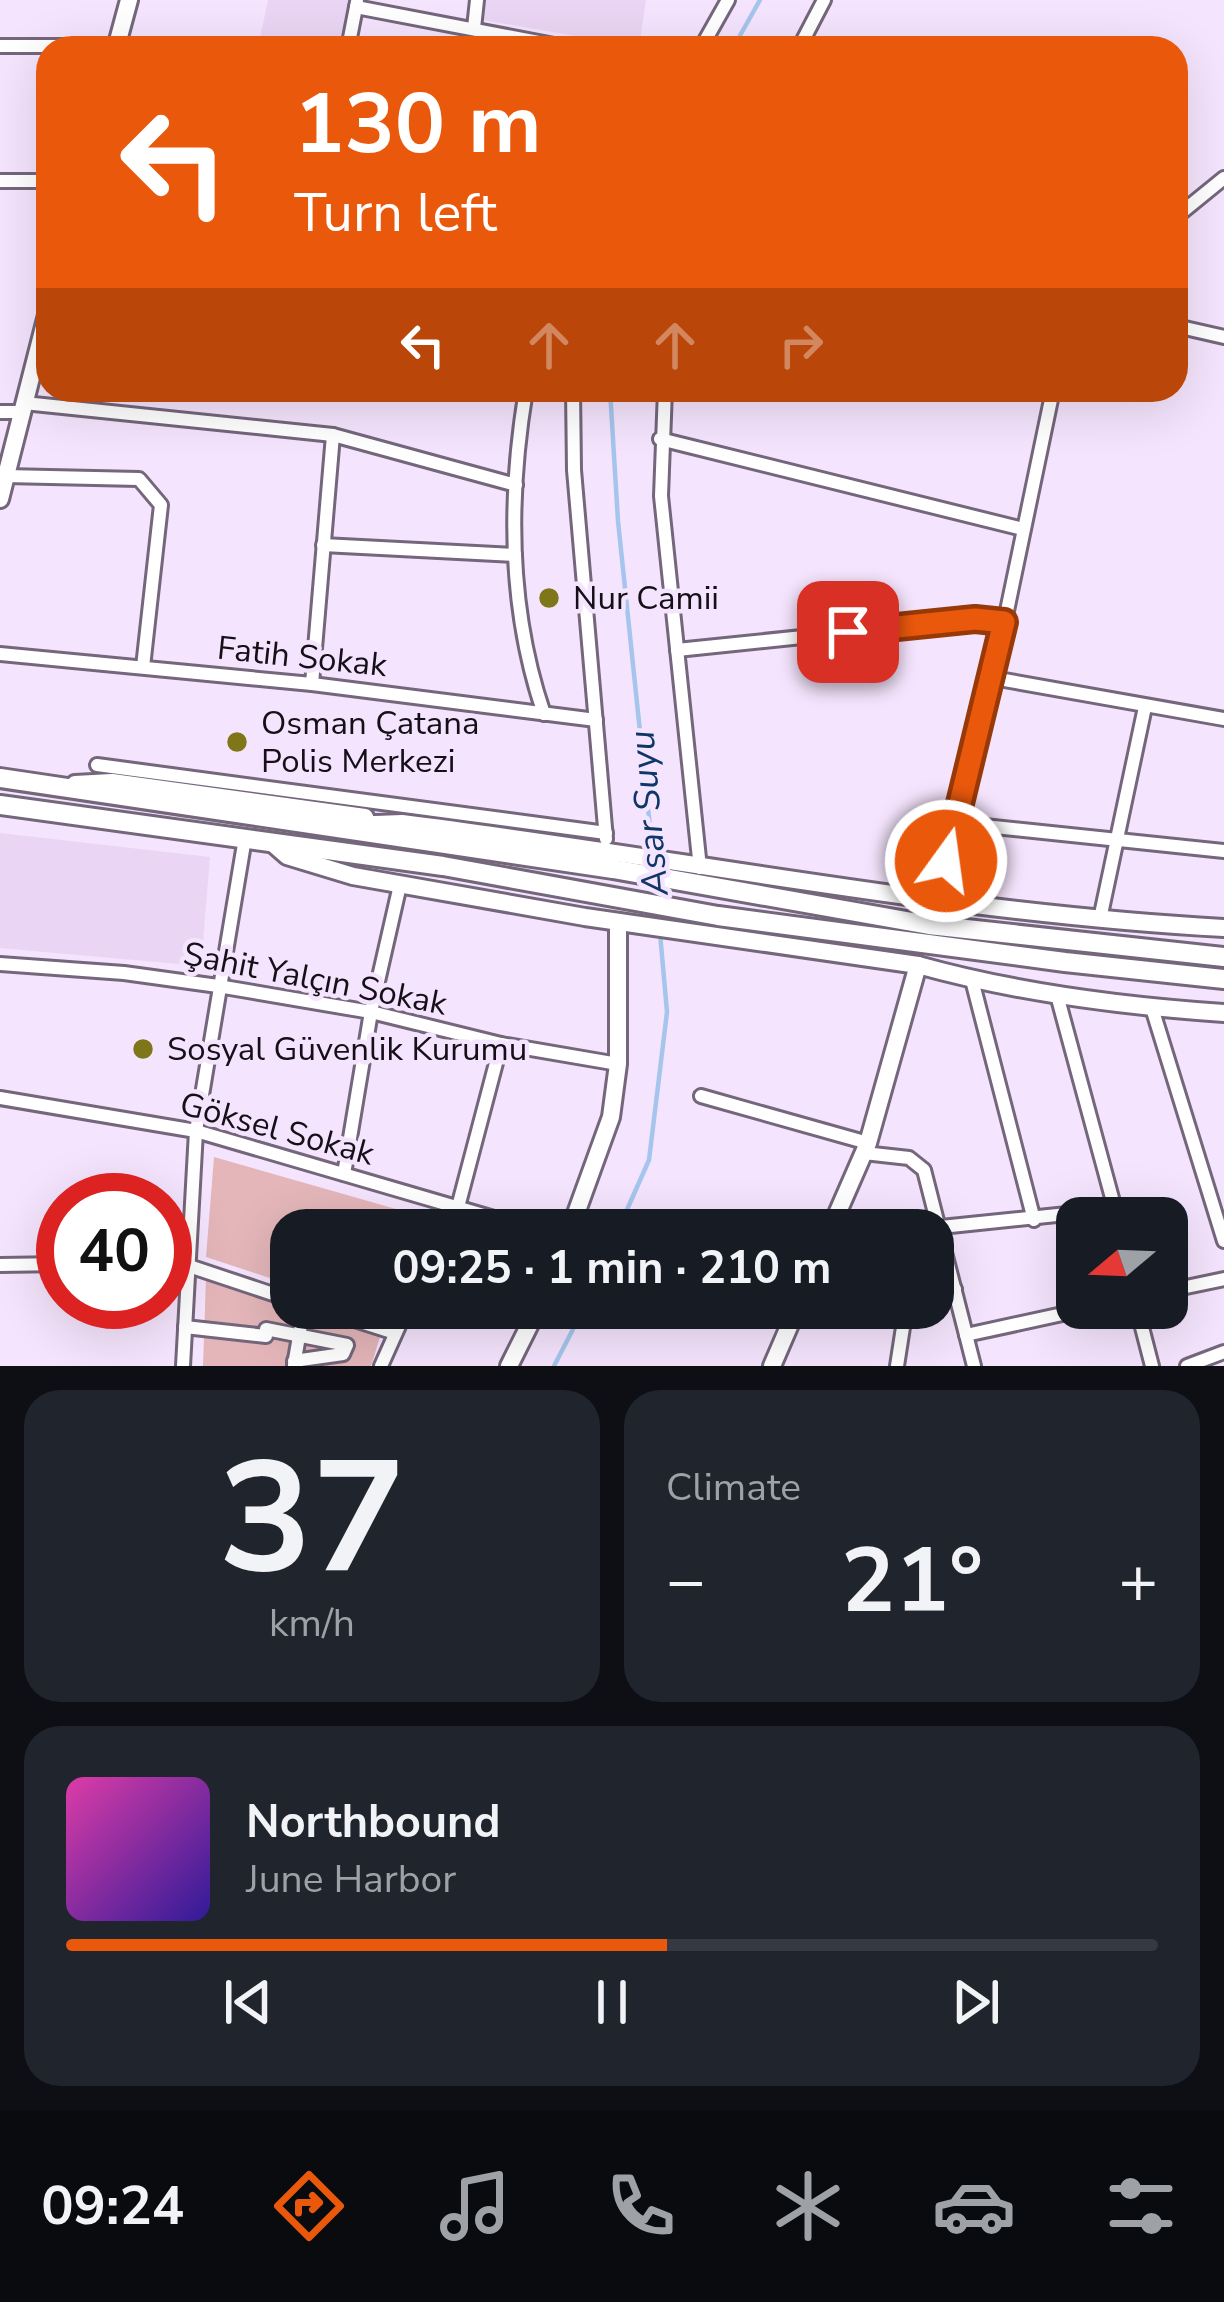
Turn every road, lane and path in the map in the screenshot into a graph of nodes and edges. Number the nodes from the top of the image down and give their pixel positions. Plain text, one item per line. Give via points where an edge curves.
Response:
1 (129, 0) edge
2 (477, 0) edge
3 (824, 0) edge
4 (725, 2) edge
5 (357, 4) edge
6 (474, 28) junction
7 (119, 36) edge
8 (350, 36) edge
9 (512, 36) edge
10 (707, 36) edge
11 (805, 36) edge
12 (0, 46) edge
13 (36, 46) edge
14 (1224, 178) edge
15 (0, 181) edge
16 (36, 182) edge
17 (1218, 189) edge
18 (1188, 209) edge
19 (1188, 329) edge
20 (1224, 338) edge
21 (36, 358) edge
22 (525, 402) edge
23 (573, 402) edge
24 (664, 402) edge
25 (1050, 402) edge
26 (23, 408) junction
27 (0, 412) edge
28 (333, 436) junction
29 (660, 439) junction
30 (5, 476) junction
31 (516, 485) junction
32 (0, 500) edge
33 (1024, 529) junction
34 (323, 544) junction
35 (515, 555) junction
36 (1004, 622) junction
37 (677, 650) junction
38 (0, 654) edge
39 (143, 667) junction
40 (993, 678) junction
41 (312, 684) junction
42 (1145, 707) junction
43 (544, 714) junction
44 (1224, 719) edge
45 (596, 720) junction
46 (97, 765) dead end
47 (0, 769) edge
48 (0, 778) edge
49 (35, 786) junction
50 (0, 805) edge
51 (409, 818) junction
52 (956, 823) junction
53 (329, 826) junction
54 (606, 832) junction
55 (245, 838) junction
56 (1118, 838) junction
57 (271, 842) junction
58 (1224, 851) edge
59 (612, 858) junction
60 (694, 867) junction
61 (400, 885) junction
62 (936, 900) junction
63 (1100, 919) junction
64 (627, 923) junction
65 (719, 925) junction
66 (1224, 928) edge
67 (1220, 956) edge
68 (0, 964) edge
69 (918, 965) junction
70 (1220, 979) edge
71 (972, 980) junction
72 (218, 986) junction
73 (1057, 995) junction
74 (1152, 1008) junction
75 (371, 1012) junction
76 (1224, 1013) edge
77 (502, 1044) junction
78 (618, 1064) junction
79 (700, 1096) dead end
80 (0, 1098) edge
81 (196, 1131) junction
82 (866, 1148) junction
83 (344, 1174) junction
84 (192, 1208) edge
85 (458, 1208) junction
86 (462, 1209) edge
87 (578, 1209) edge
88 (839, 1209) edge
89 (936, 1209) edge
90 (1218, 1212) edge
91 (1034, 1220) junction
92 (954, 1226) edge
93 (1224, 1241) edge
94 (36, 1264) edge
95 (0, 1265) edge
96 (192, 1267) edge
97 (1224, 1279) edge
98 (954, 1285) edge
99 (1188, 1287) edge
100 (955, 1289) joint
101 (270, 1293) edge
102 (1056, 1315) edge
103 (192, 1328) edge
104 (185, 1329) edge
105 (299, 1329) edge
106 (383, 1329) edge
107 (397, 1329) edge
108 (527, 1329) edge
109 (788, 1329) edge
110 (903, 1329) edge
111 (1142, 1329) edge
112 (395, 1333) junction
113 (298, 1335) junction
114 (966, 1335) junction
115 (1224, 1352) edge
116 (294, 1363) edge
117 (183, 1366) edge
118 (381, 1366) edge
119 (508, 1366) edge
120 (772, 1366) edge
121 (897, 1366) edge
122 (974, 1366) edge
123 (1152, 1366) edge
124 (1187, 1366) edge

1 - 7 main road
2 - 6 street
3 - 11 street
4 - 10 street
5 - 6 street
5 - 8 street
6 - 9 street
12 - 13 street
14 - 17 street
15 - 16 street
17 - 18 street
19 - 20 street
21 - 26 main road
22 - 31 street
23 - 45 street
24 - 29 street
25 - 33 street
26 - 27 street
26 - 28 street
26 - 30 main road
28 - 31 street
28 - 34 street
29 - 33 street
29 - 37 street
30 - 32 main road
30 - 39 street via 139,478 161,505
31 - 35 street
33 - 36 street
34 - 35 street
34 - 41 street
35 - 43 street via 519,620
36 - 37 street
36 - 40 street
37 - 60 street
38 - 39 street, Fatih Sokak
39 - 41 street, Fatih Sokak
40 - 42 street
40 - 52 street
41 - 43 street, Fatih Sokak
42 - 44 street
42 - 56 street
43 - 45 street, Fatih Sokak
45 - 54 street
46 - 51 street
47 - 49 main road
48 - 49 highway
49 - 51 main road via 112,782
49 - 53 highway
50 - 55 highway
51 - 53 main road
51 - 54 street
51 - 59 main road
52 - 56 street
52 - 62 street
53 - 59 highway
54 - 59 street
55 - 57 highway
55 - 72 street
56 - 58 street
56 - 63 street
57 - 61 main road via 334,872
57 - 65 highway via 614,897
59 - 60 main road
59 - 67 highway via 717,888 929,926
60 - 62 main road
61 - 64 main road
61 - 75 street
62 - 63 main road
63 - 66 main road
64 - 65 main road
64 - 78 main road
65 - 69 main road
65 - 70 highway
68 - 72 street, Şahit Yalçın Sokak
69 - 71 main road
69 - 82 main road
71 - 73 main road
71 - 91 street
72 - 75 street, Şahit Yalçın Sokak
72 - 81 street
73 - 74 main road
73 - 91 street via 1115,1209
74 - 76 main road
74 - 90 street
75 - 77 street, Şahit Yalçın Sokak
75 - 83 street
77 - 78 street, Şahit Yalçın Sokak
77 - 85 street
78 - 87 main road via 611,1117
79 - 82 street
80 - 81 street, Göksel Sokak
81 - 83 street, Göksel Sokak
81 - 84 street
82 - 88 main road
82 - 89 street via 924,1170
83 - 85 street, Göksel Sokak
85 - 86 street, Göksel Sokak
90 - 93 street
91 - 92 street
94 - 95 street
96 - 101 street
97 - 99 street
98 - 100 street
100 - 114 street
102 - 114 street
103 - 113 street
104 - 117 street
105 - 113 street
106 - 112 street
107 - 112 street
108 - 119 main road
109 - 120 main road
110 - 121 street
111 - 123 street
112 - 118 street
113 - 116 street
113 - 116 street via 347,1345 343,1354
114 - 122 street
115 - 124 street

